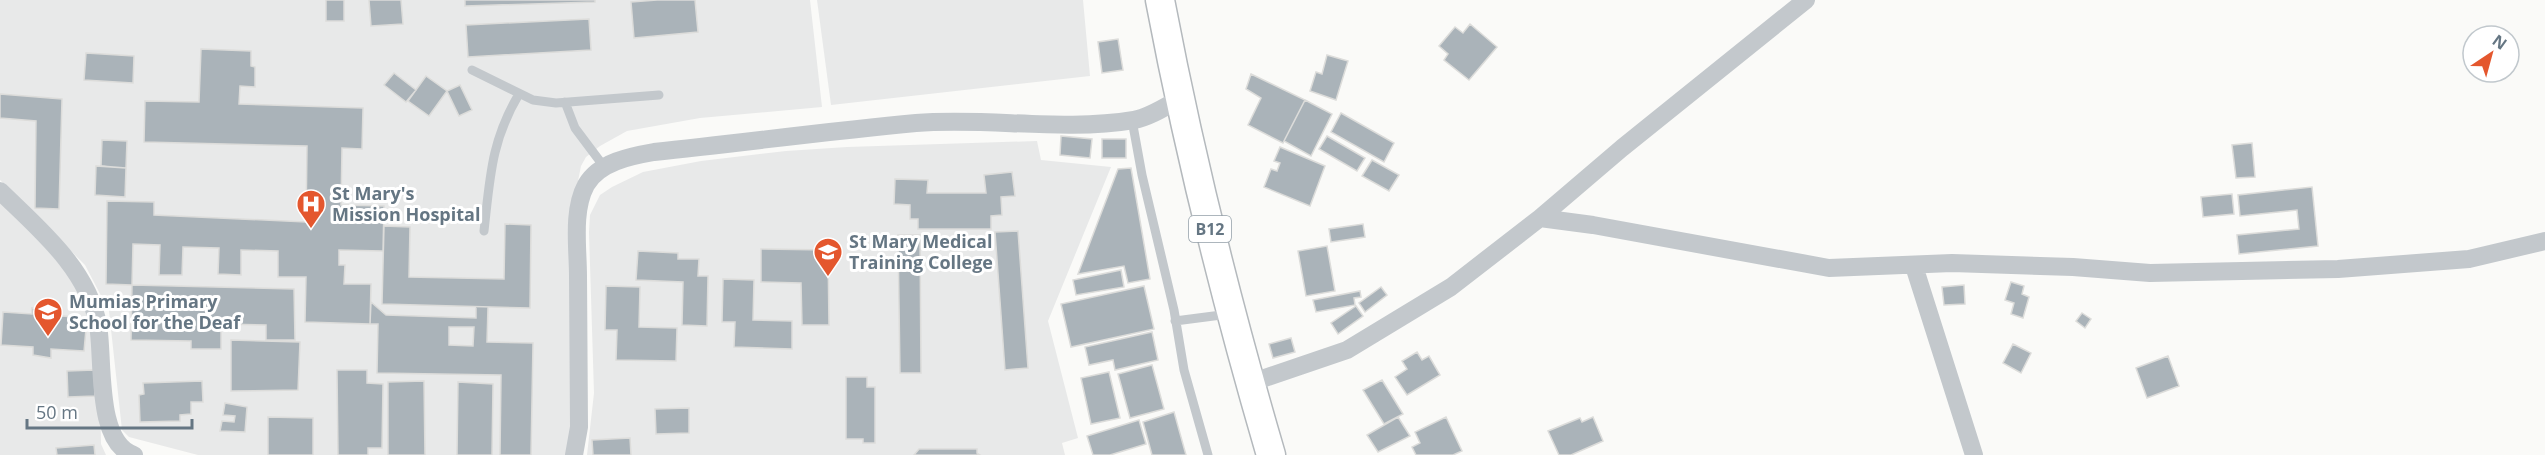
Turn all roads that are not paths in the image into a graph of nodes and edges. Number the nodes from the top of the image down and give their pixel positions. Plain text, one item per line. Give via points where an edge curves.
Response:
1 (1160, 0) edge
2 (1806, 0) edge
3 (472, 70) dead end
4 (519, 94) junction
5 (659, 95) dead end
6 (1179, 99) junction
7 (565, 102) junction
8 (1132, 120) junction
9 (605, 168) junction
10 (0, 191) edge
11 (1540, 218) junction
12 (484, 231) dead end
13 (2545, 241) edge
14 (1914, 266) junction
15 (1231, 314) junction
16 (1175, 321) junction
17 (1250, 383) junction
18 (127, 454) edge
19 (574, 455) edge
20 (1208, 455) edge
21 (1271, 455) edge
22 (1974, 455) edge

1 - 6 highway, B12
2 - 11 street
3 - 4 lane
4 - 7 lane via 533,100
4 - 12 lane via 505,117 495,147
5 - 7 lane
6 - 8 street
6 - 15 highway, B12
7 - 9 lane via 575,128
8 - 9 street via 1065,125 992,121 918,123 654,152 630,156
8 - 16 lane
9 - 19 street via 586,185 578,220 579,427
10 - 18 street via 60,252 87,290 99,327 108,425 114,440
11 - 14 street via 1829,268
11 - 17 street via 1451,287 1347,350
13 - 14 street via 2469,259 2338,269 2150,273 1952,263
14 - 22 street
15 - 16 lane
15 - 17 highway, B12
16 - 20 lane
17 - 21 highway, B12

